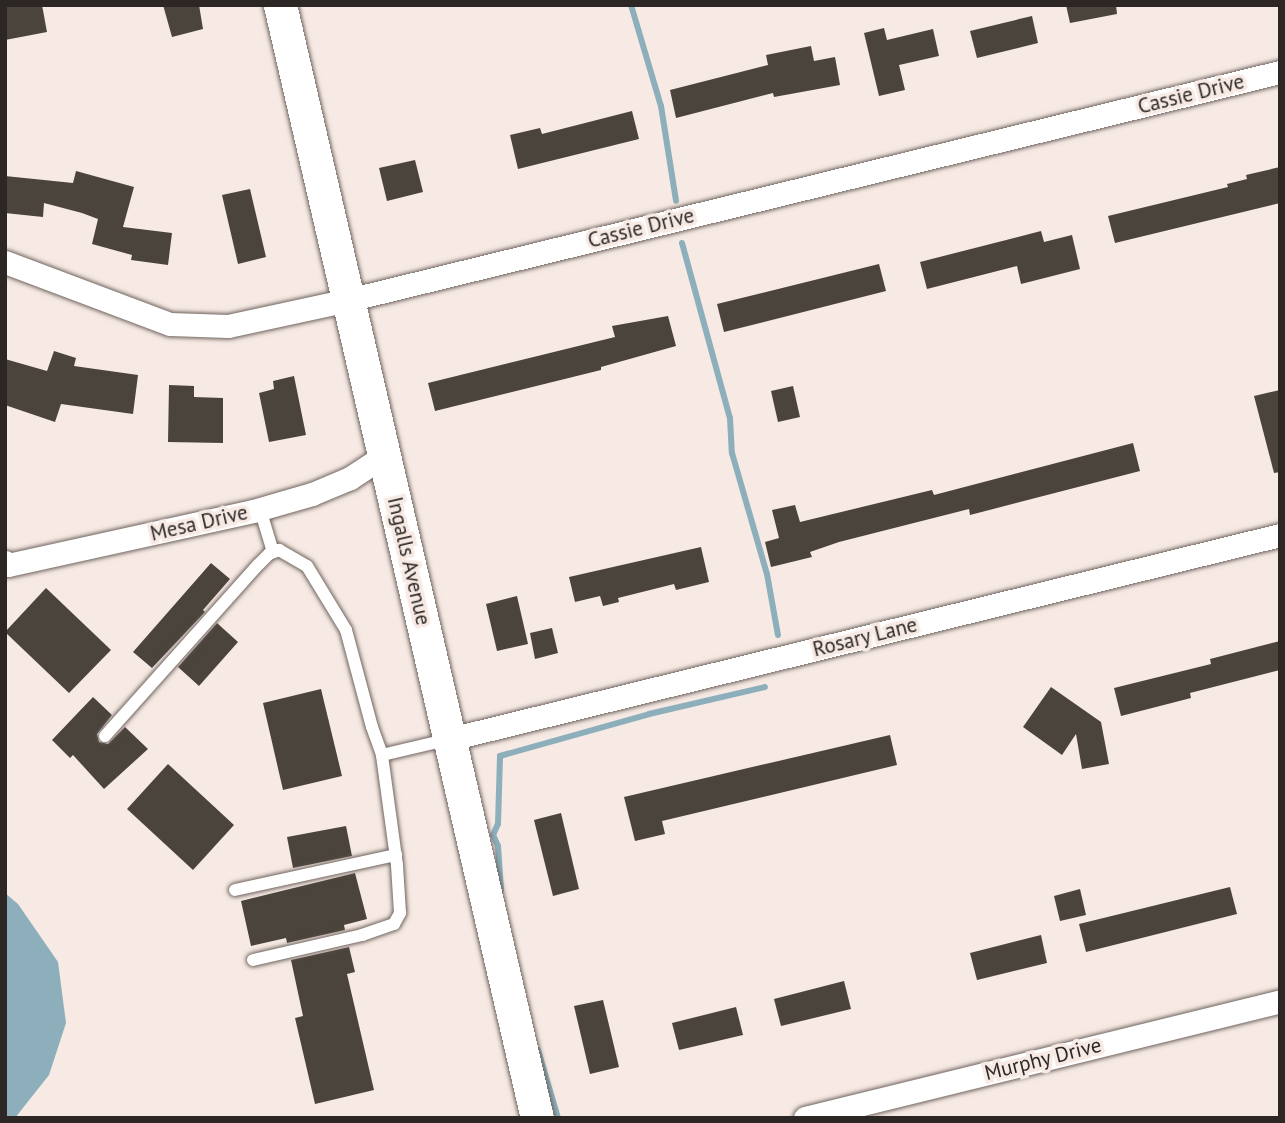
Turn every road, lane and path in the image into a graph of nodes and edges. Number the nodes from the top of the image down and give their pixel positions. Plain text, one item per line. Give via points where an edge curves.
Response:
1 (280, 5) edge
2 (1280, 72) edge
3 (5, 262) edge
4 (348, 300) junction
5 (385, 455) junction
6 (260, 509) junction
7 (1280, 535) edge
8 (273, 552) junction
9 (5, 562) edge
10 (105, 736) dead end
11 (450, 739) junction
12 (382, 755) junction
13 (396, 855) junction
14 (235, 890) dead end
15 (253, 960) dead end
16 (1280, 1001) edge
17 (537, 1118) edge
18 (806, 1118) edge

1 - 4 street, Ingalls Avenue
2 - 4 street, Cassie Drive
3 - 4 street, Cassie Drive via 170,324 228,326
4 - 5 street, Ingalls Avenue
5 - 6 street, Mesa Drive via 325,489
5 - 11 street, Ingalls Avenue
6 - 8 lane
6 - 9 street, Mesa Drive via 8,565
7 - 11 street, Rosary Lane
8 - 10 lane
8 - 12 lane via 279,550 307,566 346,629
11 - 12 lane
11 - 17 street, Ingalls Avenue
12 - 13 lane
13 - 14 lane
13 - 15 lane via 400,913 394,924
16 - 18 street, Murphy Drive

